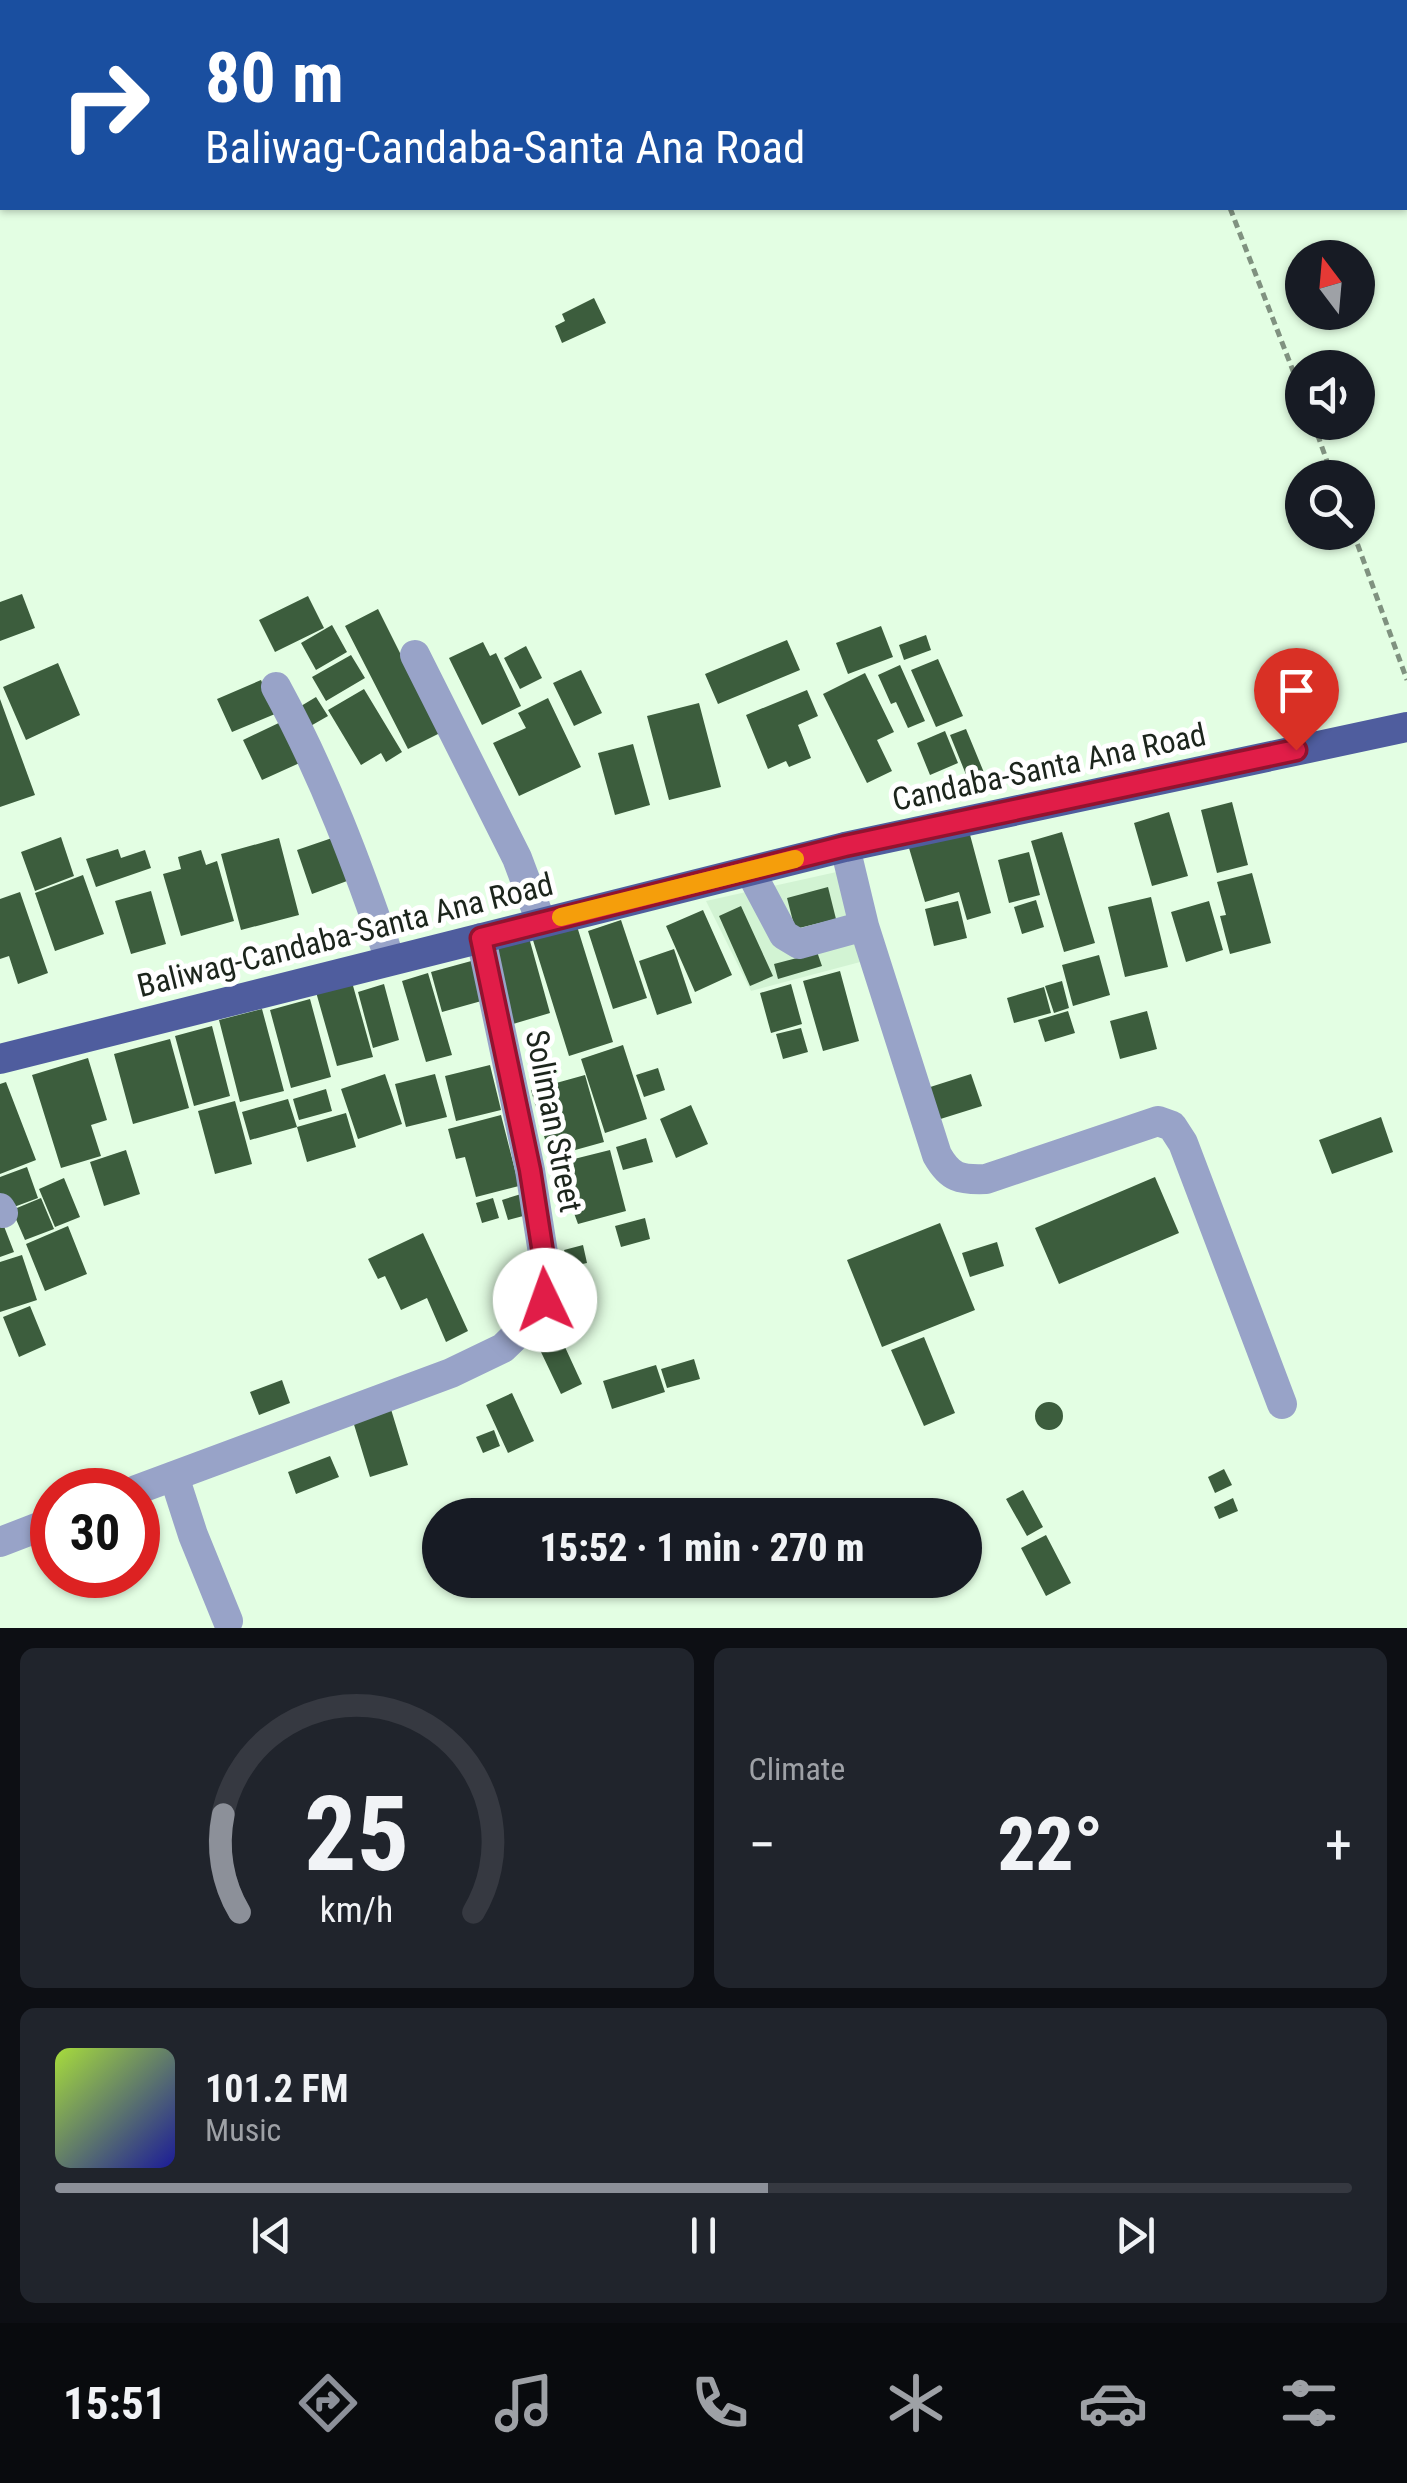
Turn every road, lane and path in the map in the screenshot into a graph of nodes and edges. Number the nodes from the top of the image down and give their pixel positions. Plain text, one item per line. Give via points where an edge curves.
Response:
1 (1231, 210) edge
2 (1285, 350) edge
3 (1360, 550) edge
4 (415, 655) dead end
5 (1407, 680) edge
6 (276, 687) dead end
7 (1407, 727) edge
8 (845, 846) junction
9 (750, 871) junction
10 (707, 880) joint
11 (541, 922) junction
12 (864, 926) junction
13 (481, 938) junction
14 (390, 960) junction
15 (0, 1059) edge
16 (1282, 1404) dead end
17 (174, 1476) junction
18 (160, 1481) edge
19 (30, 1530) edge
20 (0, 1542) edge
21 (228, 1621) dead end

1 - 2 path
3 - 5 path
4 - 11 street
6 - 14 street via 350,842
7 - 8 main road, Candaba-Santa Ana Road
8 - 9 main road, Candaba-Santa Ana Road
8 - 12 street
9 - 10 main road, Candaba-Santa Ana Road
9 - 12 street via 791,942
10 - 11 main road, Baliwag-Candaba-Santa Ana Road
11 - 13 main road, Baliwag-Candaba-Santa Ana Road
12 - 16 street via 946,1171 961,1180 986,1179 1158,1121 1172,1126
13 - 14 main road, Baliwag-Candaba-Santa Ana Road
13 - 17 street, Soliman Street via 548,1285 537,1315 503,1348 451,1373
14 - 15 main road, Baliwag-Candaba-Santa Ana Road
17 - 18 street
17 - 21 street
19 - 20 street

